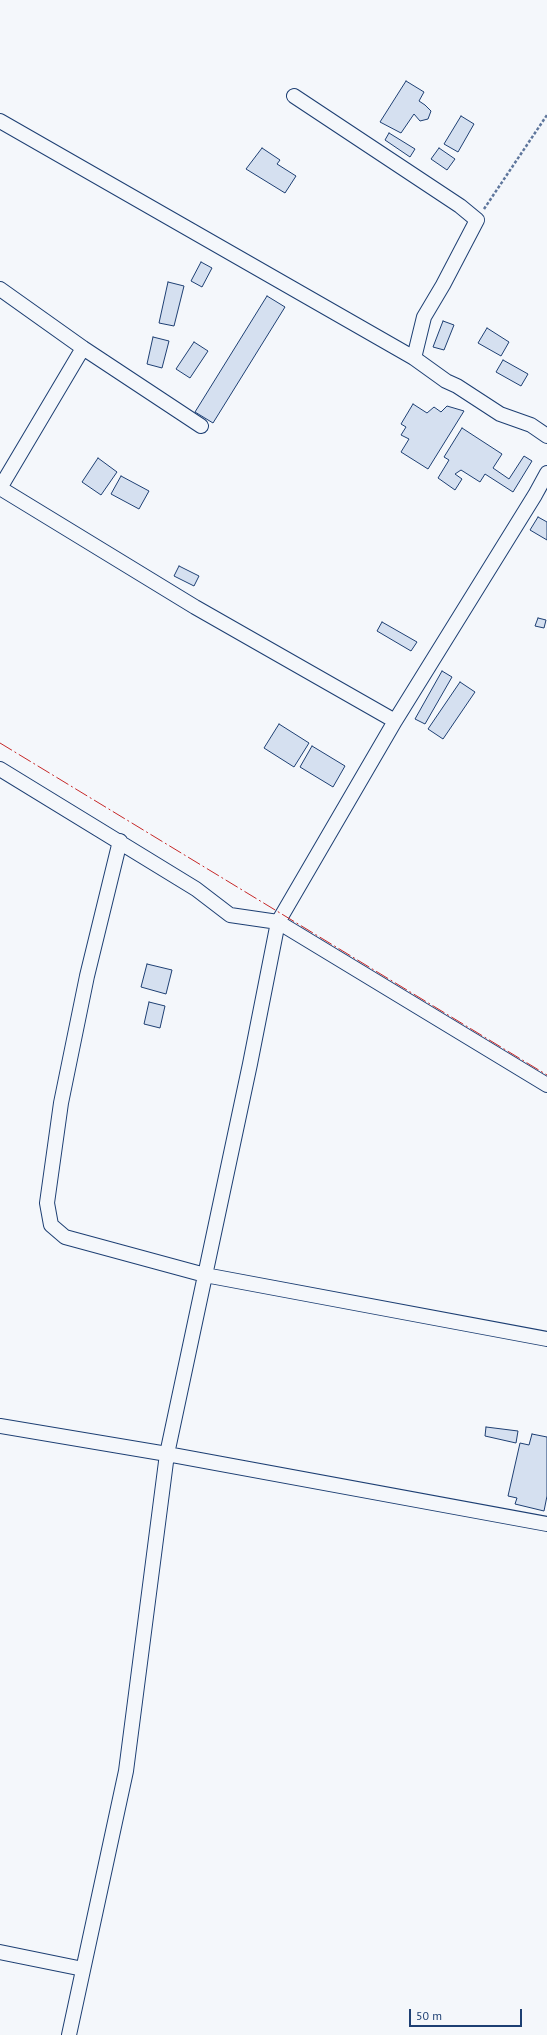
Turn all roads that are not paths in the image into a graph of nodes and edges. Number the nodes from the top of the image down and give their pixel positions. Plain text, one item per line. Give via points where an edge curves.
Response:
1 (294, 96) dead end
2 (0, 123) edge
3 (0, 289) edge
4 (83, 348) junction
5 (414, 358) junction
6 (201, 426) dead end
7 (547, 436) edge
8 (547, 473) edge
9 (0, 488) edge
10 (395, 721) junction
11 (0, 769) edge
12 (120, 841) junction
13 (278, 922) junction
14 (547, 1085) edge
15 (205, 1275) junction
16 (547, 1339) edge
17 (0, 1426) edge
18 (167, 1454) junction
19 (547, 1524) edge
20 (0, 1952) edge
21 (83, 1969) junction
22 (69, 2035) edge

1 - 5 street via 460,206 477,220 424,317
2 - 5 street
3 - 4 street
4 - 6 street
4 - 9 street
5 - 7 street via 500,414 531,425
8 - 10 street
9 - 10 street via 195,607
10 - 13 street
11 - 12 street
12 - 13 street via 196,889 230,915
12 - 15 street via 87,976 61,1103 47,1203 51,1225 65,1237
13 - 14 street
13 - 15 street
15 - 16 street
15 - 18 street
17 - 18 street
18 - 19 street
18 - 21 street via 126,1771
20 - 21 street
21 - 22 street

